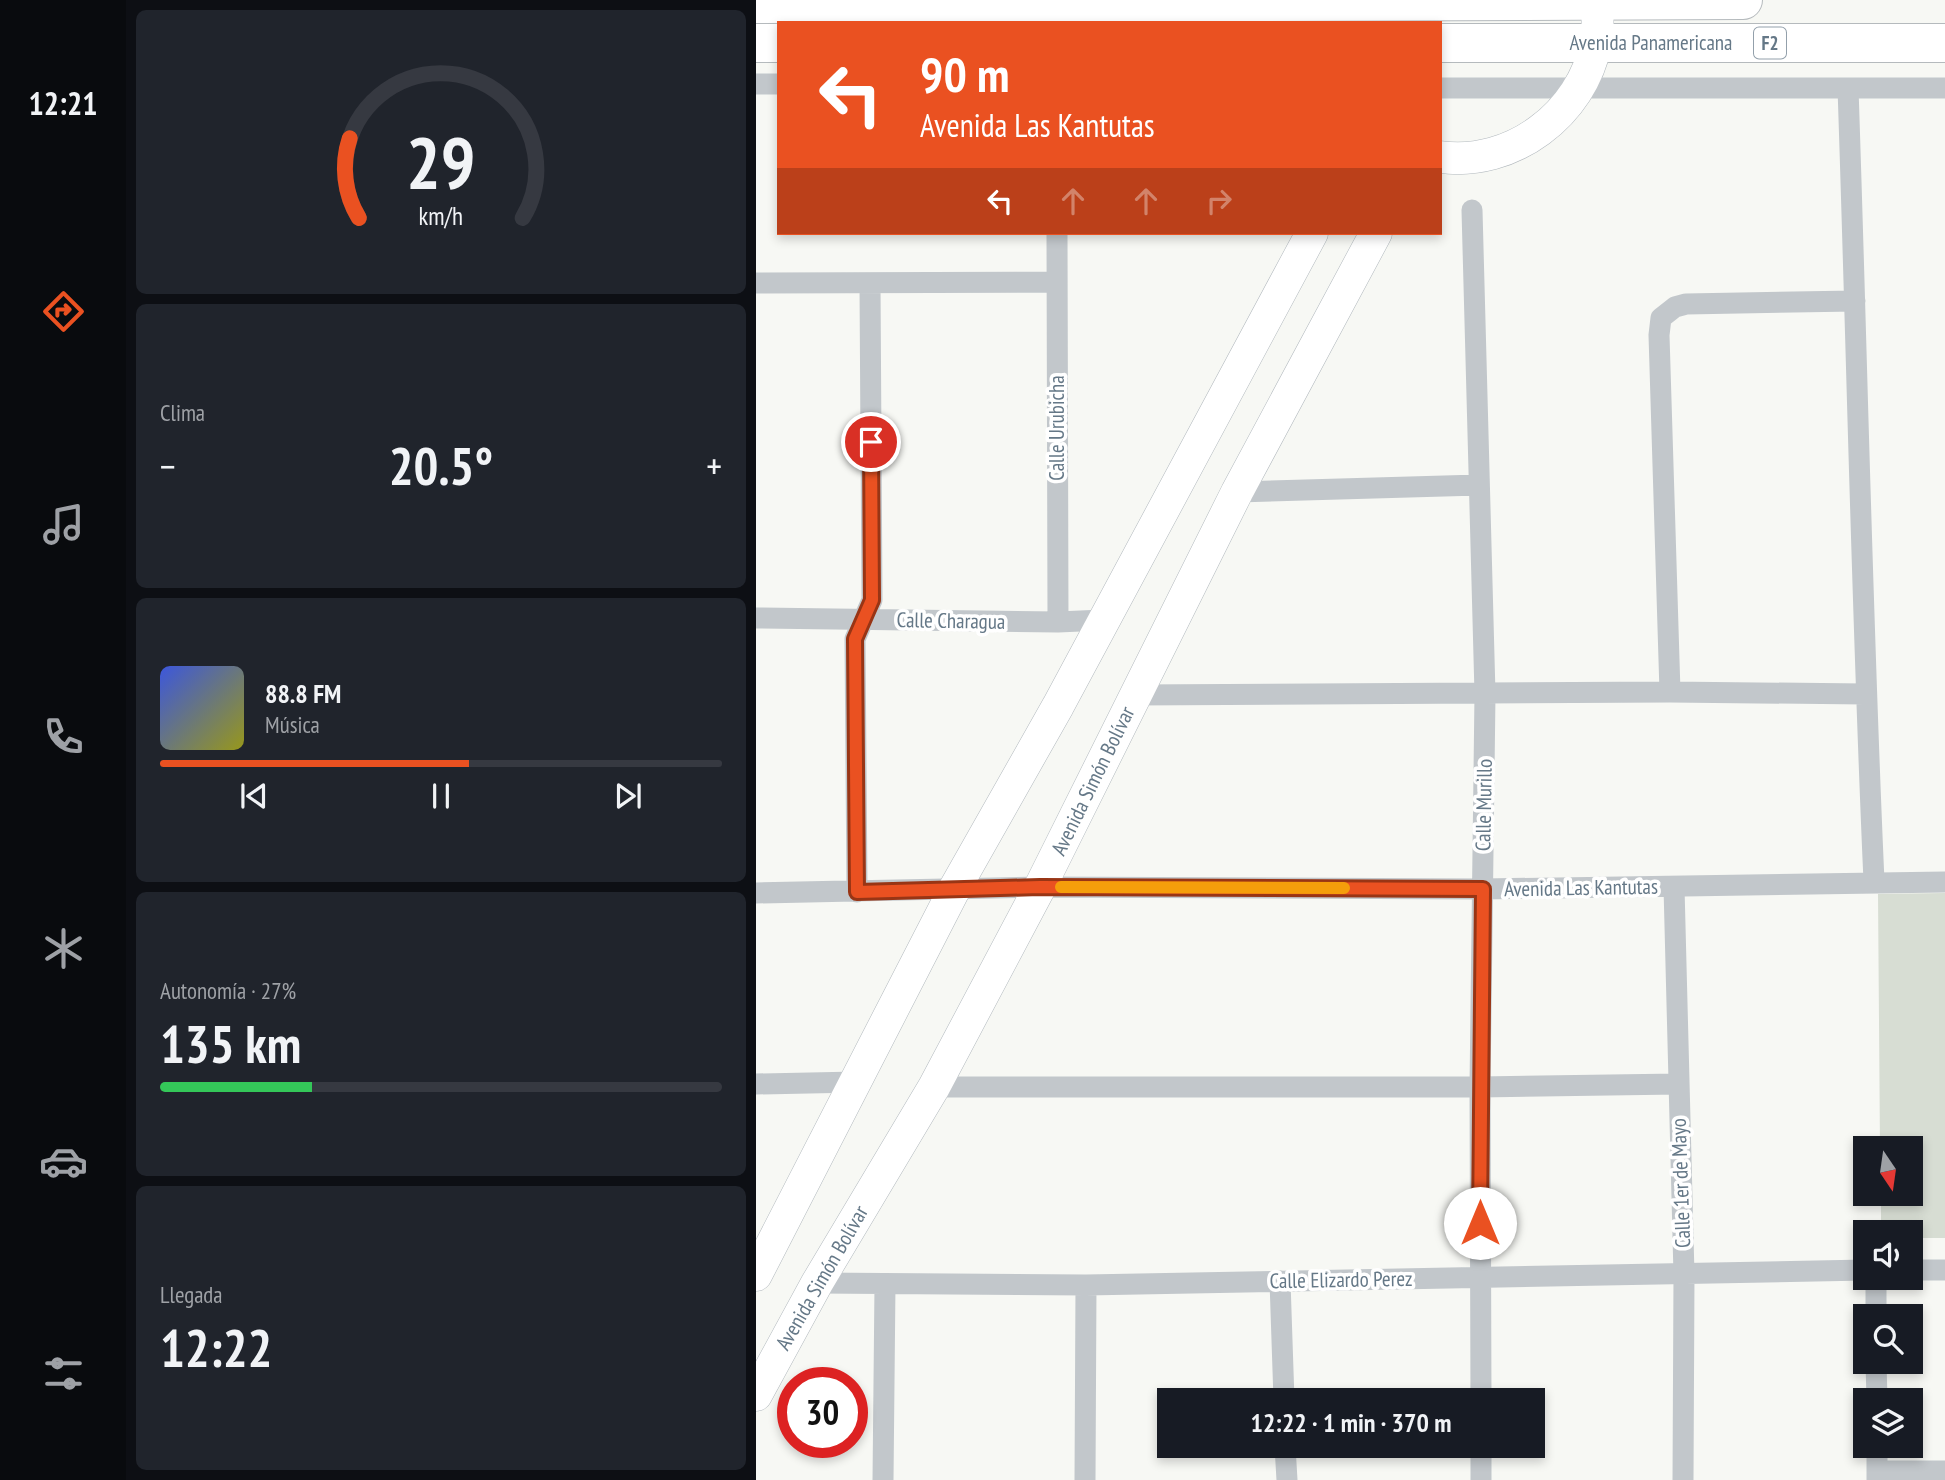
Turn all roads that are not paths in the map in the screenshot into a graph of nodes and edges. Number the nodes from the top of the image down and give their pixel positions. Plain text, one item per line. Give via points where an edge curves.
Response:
1 (1597, 0) edge
2 (1743, 0) edge
3 (1015, 2) edge
4 (756, 4) edge
5 (1315, 8) edge
6 (756, 43) edge
7 (777, 43) edge
8 (1442, 43) edge
9 (1596, 43) junction
10 (1945, 43) edge
11 (756, 84) edge
12 (777, 84) edge
13 (1442, 88) edge
14 (1848, 88) junction
15 (1945, 88) edge
16 (1579, 89) junction
17 (1442, 157) edge
18 (1472, 210) dead end
19 (1057, 235) edge
20 (1311, 235) edge
21 (1375, 235) edge
22 (1056, 282) junction
23 (756, 283) edge
24 (870, 284) junction
25 (1855, 301) junction
26 (1479, 485) junction
27 (1237, 492) junction
28 (756, 618) edge
29 (862, 620) junction
30 (1103, 620) junction
31 (1058, 622) junction
32 (1670, 692) junction
33 (1485, 694) junction
34 (1865, 694) junction
35 (1135, 695) junction
36 (1874, 881) junction
37 (1945, 882) edge
38 (1040, 887) junction
39 (1674, 887) junction
40 (955, 888) junction
41 (1483, 889) junction
42 (857, 892) junction
43 (756, 893) edge
44 (856, 1082) junction
45 (756, 1084) edge
46 (1678, 1084) junction
47 (934, 1087) junction
48 (1479, 1087) junction
49 (1853, 1270) edge
50 (1923, 1270) edge
51 (1945, 1270) edge
52 (756, 1275) edge
53 (1684, 1275) junction
54 (1480, 1278) junction
55 (1280, 1281) junction
56 (817, 1283) junction
57 (885, 1284) junction
58 (1086, 1285) junction
59 (1284, 1388) edge
60 (1481, 1388) edge
61 (756, 1395) edge
62 (1286, 1458) edge
63 (1481, 1458) edge
64 (1945, 1471) edge
65 (1877, 1475) edge
66 (883, 1480) edge
67 (1085, 1480) edge
68 (1287, 1480) edge
69 (1481, 1480) edge
70 (1684, 1480) edge

1 - 2 highway, Avenida Panamericana / F2
1 - 5 highway, Avenida Panamericana / F2
1 - 9 street
3 - 4 highway, Avenida Panamericana / F2
3 - 5 highway, Avenida Panamericana / F2
6 - 7 highway
8 - 9 highway, Avenida Panamericana / F2
9 - 10 highway, Avenida Panamericana / F2
9 - 16 street
11 - 12 street
13 - 16 street
14 - 15 street
14 - 16 street
14 - 25 street
16 - 17 street via 1556,118 1526,140 1492,154
18 - 26 street, Calle Murillo
19 - 22 street, Calle Urubicha
20 - 30 street
21 - 27 street, Avenida Simón Bolívar
22 - 24 street
22 - 31 street, Calle Urubicha
23 - 24 street
24 - 29 street via 872,600
25 - 32 street via 1686,304 1661,318
25 - 34 street
26 - 27 street
26 - 33 street, Calle Murillo
27 - 35 street, Avenida Simón Bolívar
28 - 29 street, Calle Charagua
29 - 31 street, Calle Charagua
29 - 42 street via 855,639
30 - 31 street, Calle Charagua
30 - 40 street
32 - 33 street
32 - 34 street
33 - 35 street
33 - 41 street, Calle Murillo
34 - 36 street
35 - 38 street, Avenida Simón Bolívar
36 - 37 street, Avenida Las Kantutas
36 - 39 street, Avenida Las Kantutas
38 - 40 street, Avenida Las Kantutas
38 - 41 street, Avenida Las Kantutas
38 - 47 street, Avenida Simón Bolívar
39 - 41 street, Avenida Las Kantutas
39 - 46 street, Calle 1er de Mayo
40 - 42 street, Avenida Las Kantutas
40 - 44 street
41 - 48 street, Calle Murillo
42 - 43 street, Avenida Las Kantutas
44 - 45 street
44 - 52 street
46 - 48 street
46 - 53 street, Calle 1er de Mayo
47 - 48 street
47 - 56 street, Avenida Simón Bolívar
48 - 54 street, Calle Murillo
49 - 53 street, Calle Elizardo Perez
50 - 51 street
53 - 54 street, Calle Elizardo Perez
53 - 70 street, Calle 1er de Mayo
54 - 55 street, Calle Elizardo Perez
54 - 60 street, Calle Murillo
55 - 58 street, Calle Elizardo Perez
55 - 59 street
56 - 57 street, Calle Elizardo Perez
56 - 61 street, Avenida Simón Bolívar
57 - 58 street, Calle Elizardo Perez
57 - 66 street
58 - 67 street
62 - 68 street
63 - 69 street
64 - 65 street

